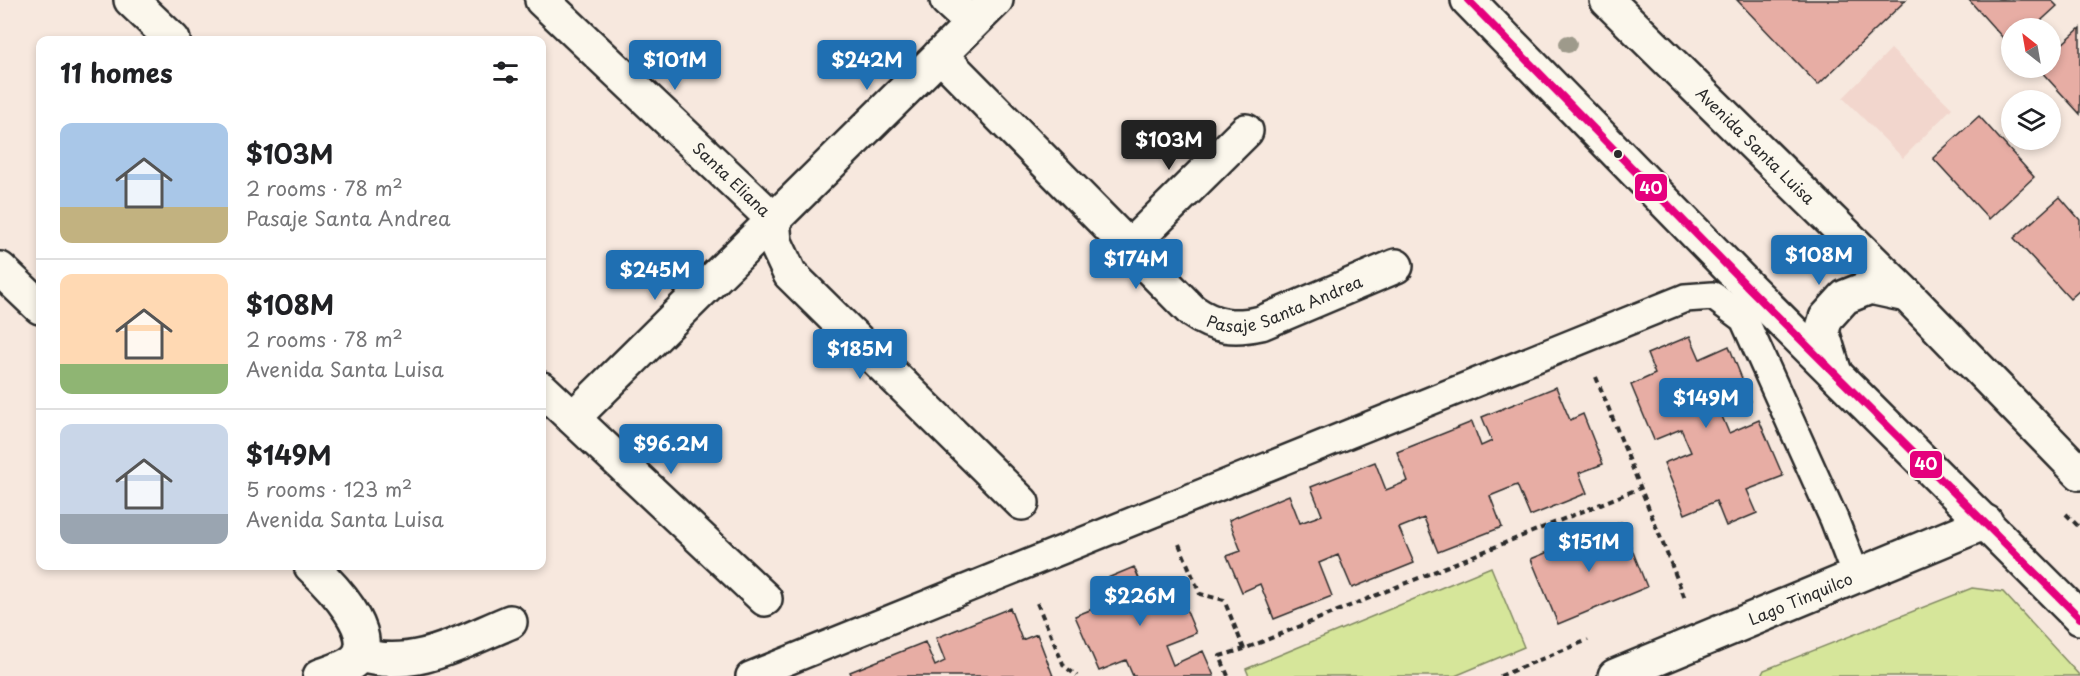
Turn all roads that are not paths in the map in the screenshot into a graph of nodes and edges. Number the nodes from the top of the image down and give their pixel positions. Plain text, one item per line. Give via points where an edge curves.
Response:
1 (131, 0) edge
2 (542, 0) edge
3 (947, 0) edge
4 (996, 0) edge
5 (1468, 0) edge
6 (1607, 0) edge
7 (972, 23) junction
8 (169, 36) edge
9 (940, 55) junction
10 (1246, 131) dead end
11 (773, 219) junction
12 (1129, 247) junction
13 (1396, 266) dead end
14 (0, 269) edge
15 (1907, 295) junction
16 (36, 303) edge
17 (1834, 370) junction
18 (546, 393) edge
19 (573, 418) junction
20 (2080, 473) edge
21 (1022, 503) dead end
22 (1986, 522) junction
23 (315, 570) edge
24 (1856, 576) junction
25 (765, 599) dead end
26 (2080, 618) edge
27 (510, 622) dead end
28 (360, 655) junction
29 (1672, 665) edge
30 (320, 676) edge
31 (750, 676) edge
32 (1615, 676) edge

1 - 8 street
2 - 11 street, Santa Eliana
3 - 7 street
4 - 7 street, Santa Eliana
5 - 17 street
6 - 15 street, Avenida Santa Luisa
7 - 9 street, Santa Eliana
9 - 11 street, Santa Eliana
9 - 12 street, Pasaje Santa Andrea
10 - 12 street
11 - 19 street
11 - 21 street via 774,242 790,274
12 - 13 street, Pasaje Santa Andrea via 1192,311 1224,326 1261,323
14 - 16 street
15 - 17 street via 1870,287 1852,292 1834,308 1822,331
15 - 20 street, Avenida Santa Luisa
17 - 22 street
18 - 19 street
19 - 25 street
22 - 24 street, Lago Tinquilco
22 - 26 street
23 - 28 street via 341,597 354,618 362,636
24 - 29 street, Lago Tinquilco via 1702,640
24 - 31 lane via 1744,319 1713,296 1684,298
27 - 28 street via 421,658 388,662
28 - 30 street via 353,663
29 - 32 street, Lago Tinquilco

